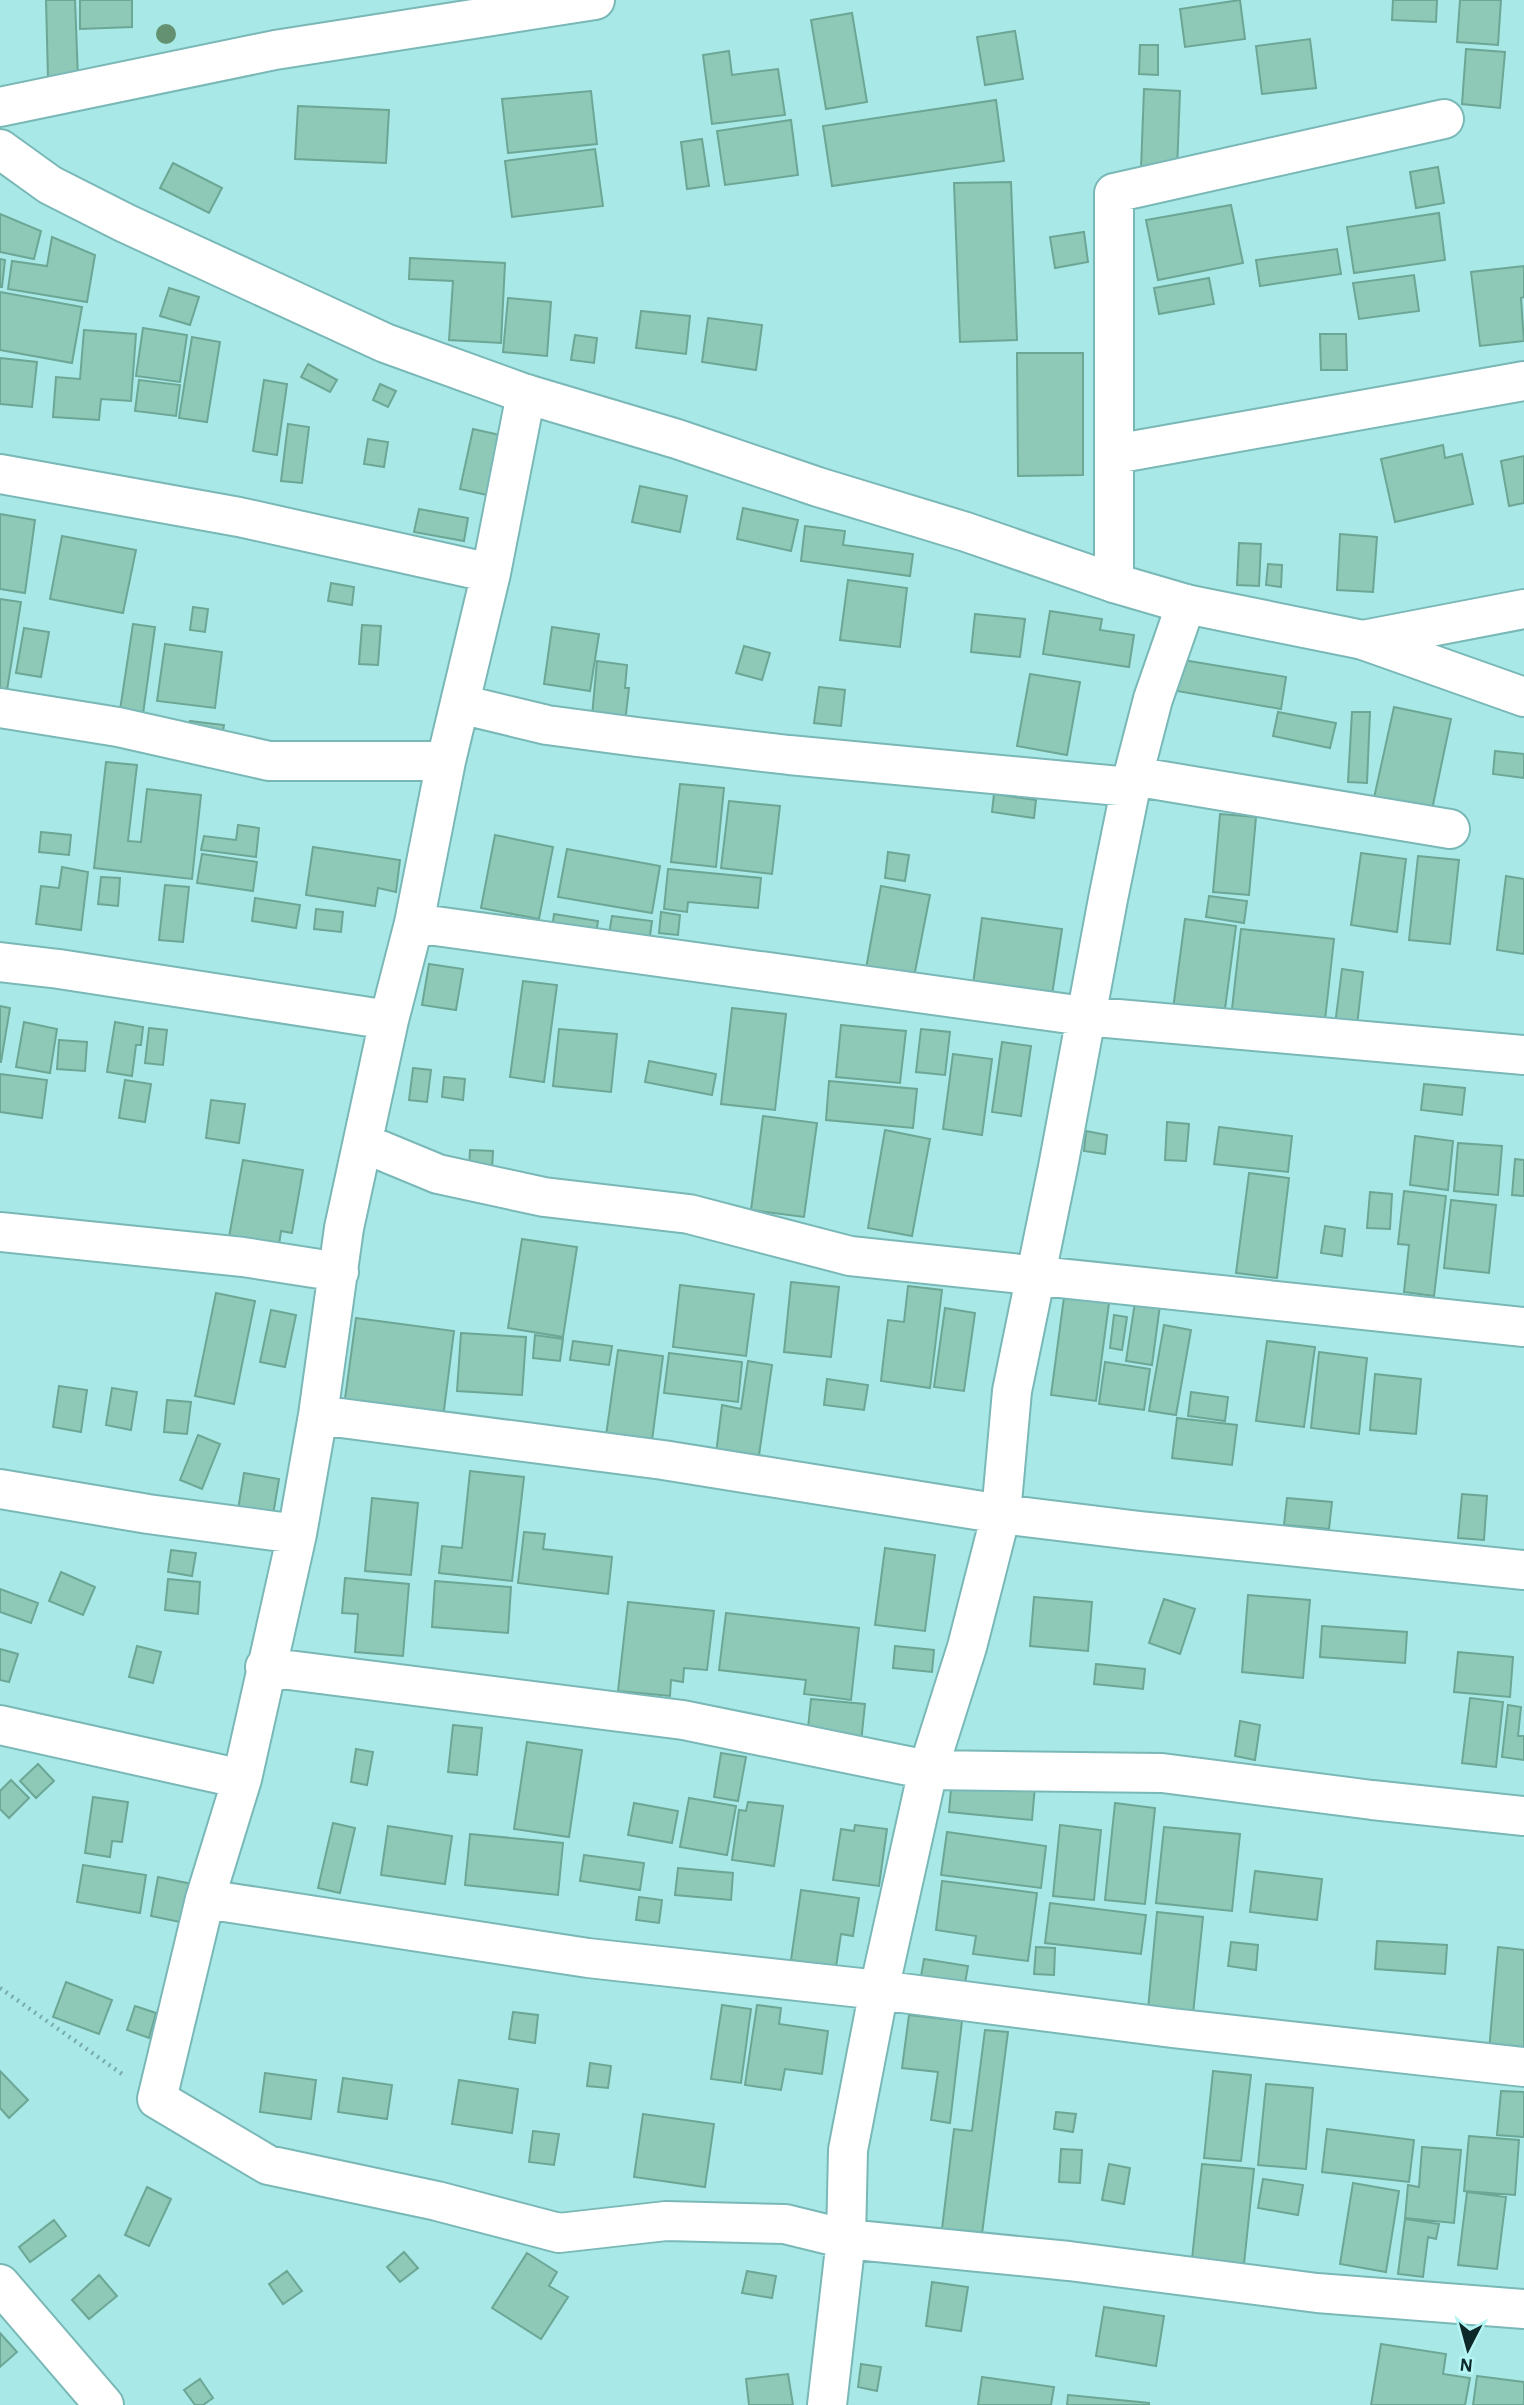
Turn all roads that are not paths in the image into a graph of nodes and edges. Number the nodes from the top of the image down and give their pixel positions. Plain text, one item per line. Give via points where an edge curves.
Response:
1 (595, 0) edge
2 (0, 107) edge
3 (1444, 119) dead end
4 (0, 149) edge
5 (1524, 381) edge
6 (526, 394) junction
7 (1115, 454) junction
8 (0, 474) edge
9 (491, 573) junction
10 (1114, 583) junction
11 (1186, 604) junction
12 (1524, 609) edge
13 (1363, 640) junction
14 (1524, 697) edge
15 (460, 705) junction
16 (0, 708) edge
17 (446, 761) junction
18 (1132, 781) junction
19 (1450, 829) dead end
20 (414, 923) junction
21 (0, 962) edge
22 (1084, 1016) junction
23 (388, 1020) junction
24 (1524, 1055) edge
25 (363, 1143) junction
26 (0, 1232) edge
27 (339, 1272) junction
28 (1037, 1274) junction
29 (1524, 1327) edge
30 (318, 1415) junction
31 (0, 1489) edge
32 (1001, 1514) junction
33 (297, 1534) junction
34 (1524, 1570) edge
35 (265, 1667) junction
36 (0, 1725) edge
37 (929, 1770) junction
38 (242, 1779) junction
39 (1524, 1816) edge
40 (205, 1899) junction
41 (879, 1990) junction
42 (1524, 2067) edge
43 (846, 2239) junction
44 (0, 2284) edge
45 (1524, 2308) edge
46 (104, 2405) edge
47 (827, 2405) edge

1 - 2 street via 275,50
3 - 7 street via 1114,193
4 - 6 street via 50,185 125,223 385,343
5 - 7 street
6 - 9 street
6 - 10 street via 967,532
7 - 10 street
8 - 9 street via 239,517
9 - 15 street
10 - 11 street
11 - 13 street
11 - 18 street via 1153,699
12 - 13 street
13 - 14 street
15 - 17 street
15 - 18 street via 547,725 789,755
16 - 17 street via 118,727 269,761
17 - 20 street
18 - 19 street
18 - 22 street
20 - 22 street
20 - 23 street
21 - 23 street
22 - 24 street
22 - 28 street
23 - 25 street
25 - 27 street
25 - 28 street via 439,1174 544,1197 689,1214 850,1256
26 - 27 street via 243,1257
27 - 30 street
28 - 29 street
28 - 32 street via 1013,1391
30 - 32 street via 663,1460
30 - 33 street
31 - 33 street
32 - 34 street
32 - 37 street
33 - 35 street
35 - 37 street via 683,1720
35 - 38 street
36 - 38 street
37 - 39 street via 1162,1773
37 - 41 street
38 - 40 street
40 - 41 street via 588,1958
40 - 43 street via 157,2099 268,2165 559,2233 680,2221 785,2224
41 - 42 street
41 - 43 street via 848,2150
43 - 45 street via 1069,2261 1317,2294
43 - 47 street
44 - 46 street

